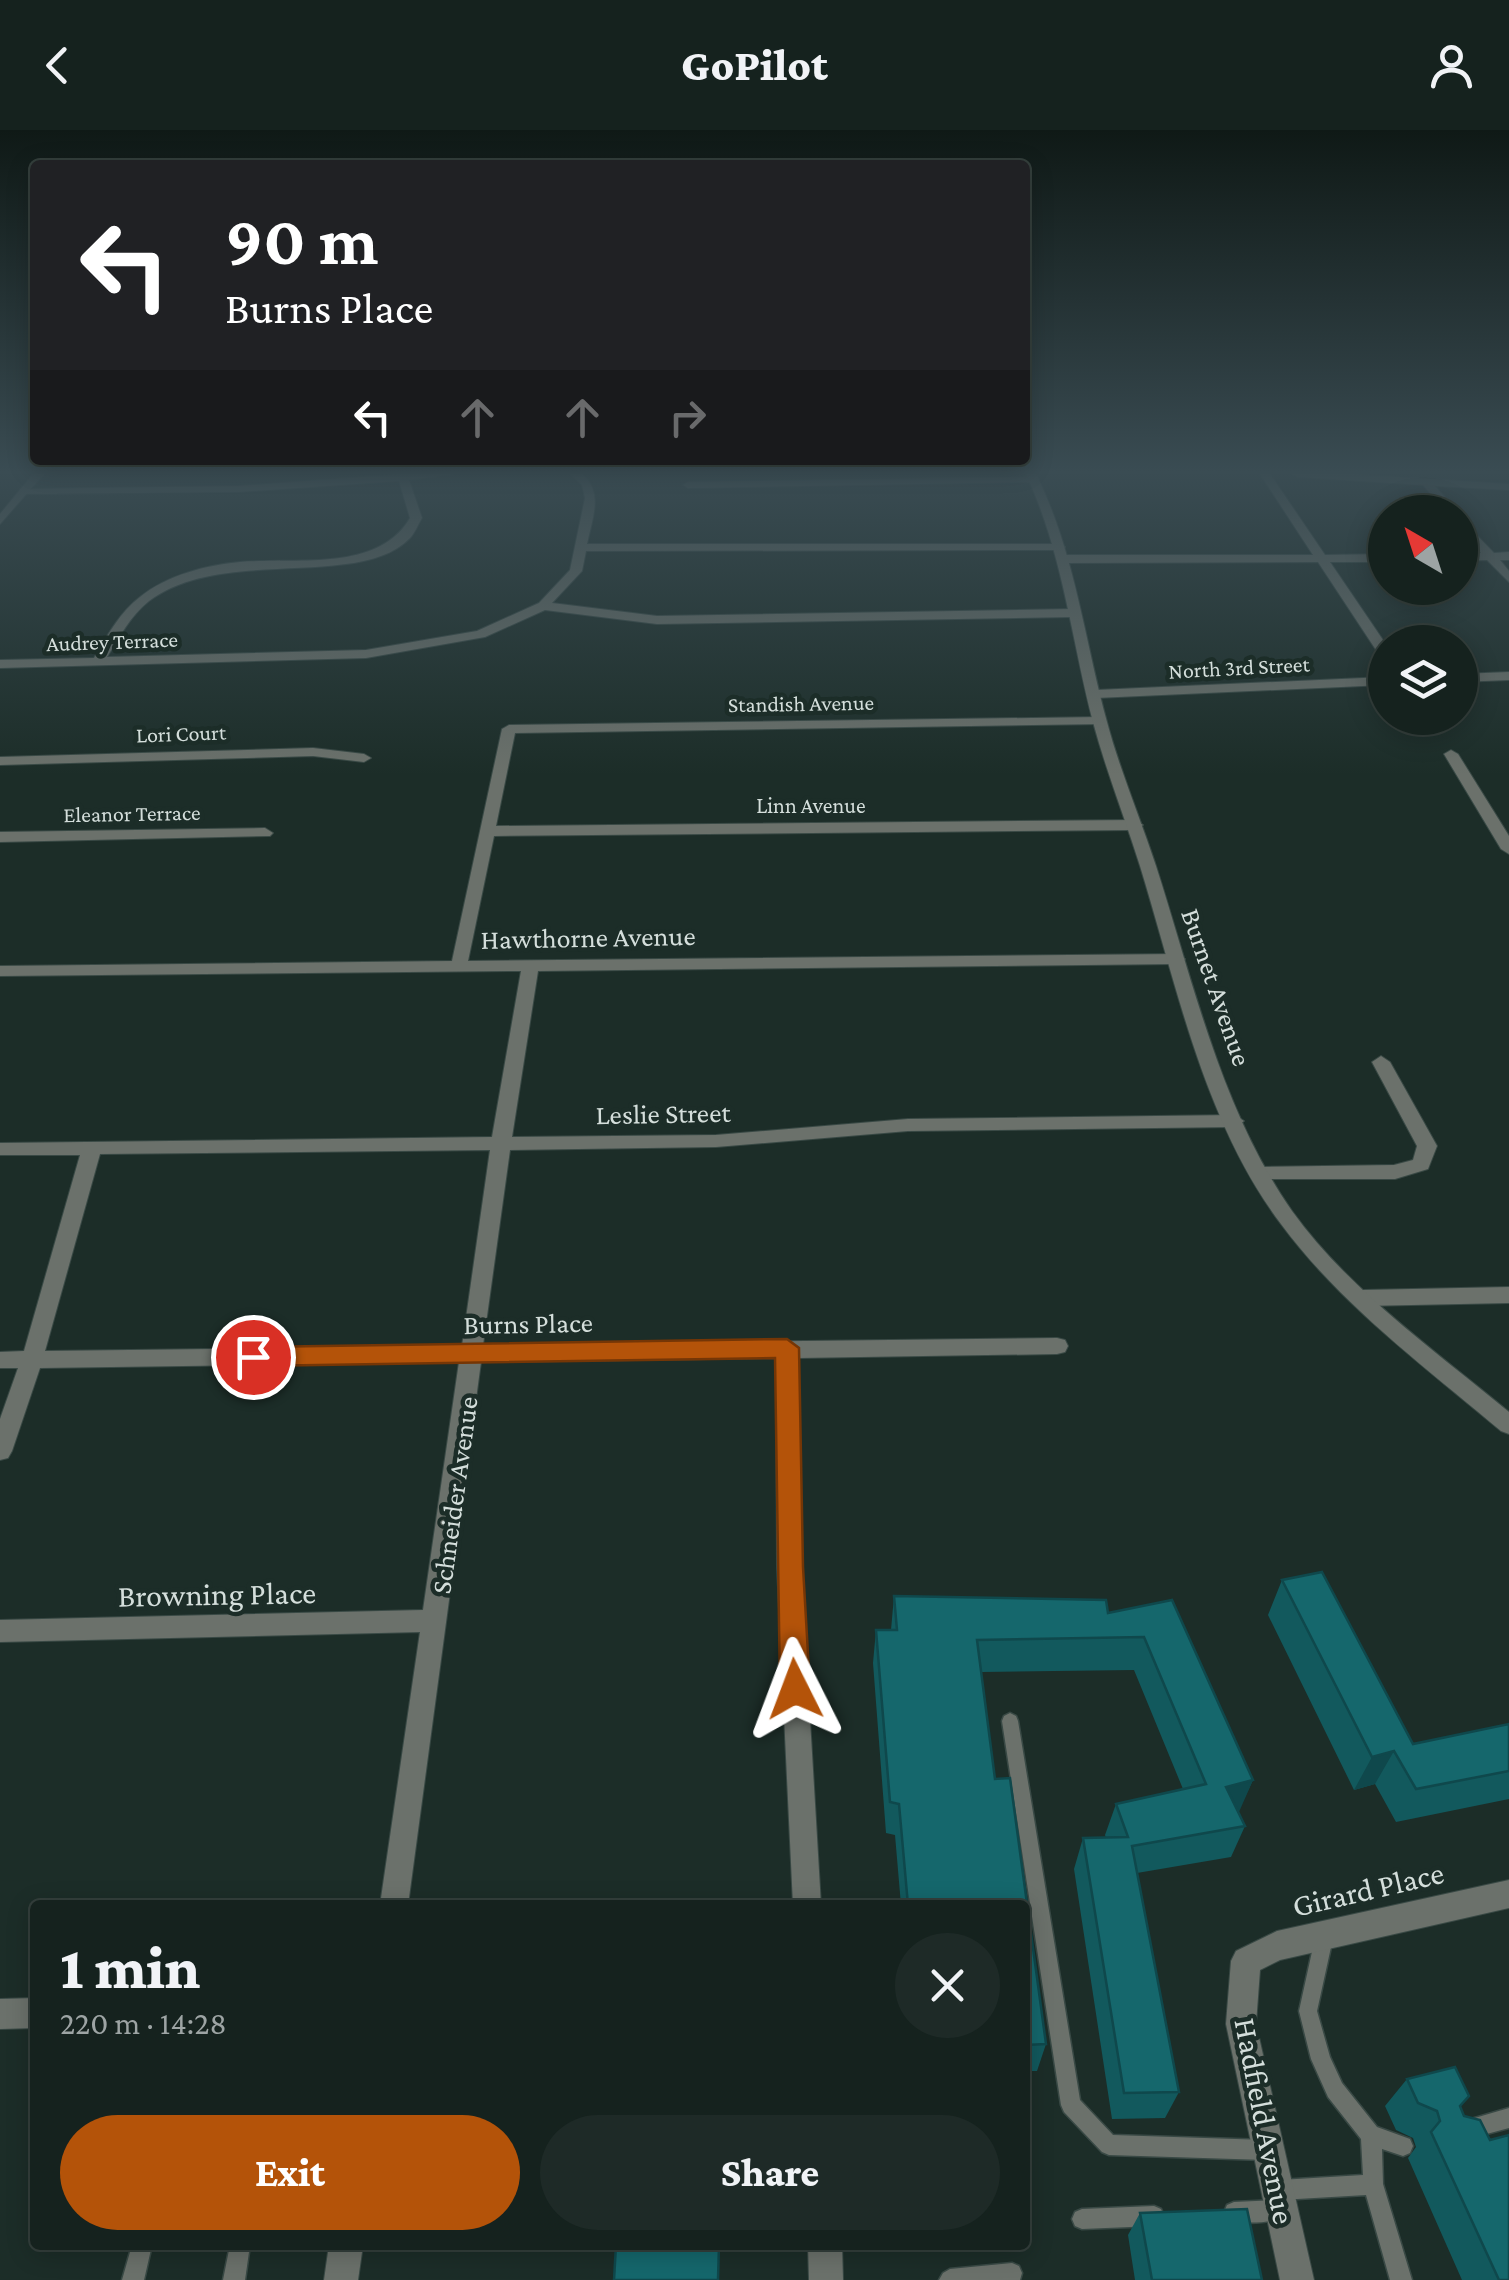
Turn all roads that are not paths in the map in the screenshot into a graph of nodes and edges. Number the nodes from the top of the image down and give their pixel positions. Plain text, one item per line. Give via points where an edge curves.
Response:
1 (208, 574) edge
2 (572, 574) edge
3 (1065, 574) edge
4 (1332, 574) edge
5 (543, 606) junction
6 (1072, 614) junction
7 (1368, 628) edge
8 (98, 661) junction
9 (0, 664) edge
10 (1509, 676) edge
11 (1478, 677) edge
12 (1368, 681) edge
13 (1096, 694) junction
14 (1100, 721) junction
15 (1451, 754) dead end
16 (364, 758) dead end
17 (0, 761) edge
18 (1135, 825) junction
19 (488, 831) junction
20 (265, 833) dead end
21 (0, 838) edge
22 (1509, 849) edge
23 (1177, 959) junction
24 (459, 966) junction
25 (530, 966) junction
26 (0, 971) edge
27 (1380, 1062) dead end
28 (1235, 1121) junction
29 (500, 1143) junction
30 (92, 1148) junction
31 (0, 1150) edge
32 (1260, 1174) junction
33 (1509, 1295) edge
34 (1363, 1298) junction
35 (1058, 1346) dead end
36 (787, 1348) junction
37 (474, 1354) junction
38 (0, 1360) edge
39 (32, 1360) junction
40 (1509, 1425) edge
41 (0, 1451) edge
42 (436, 1622) junction
43 (0, 1631) edge
44 (1010, 1721) dead end
45 (1509, 1894) edge
46 (395, 1900) edge
47 (806, 1900) edge
48 (1325, 1935) junction
49 (1246, 1961) joint
50 (30, 2013) edge
51 (0, 2014) edge
52 (1509, 2118) edge
53 (1450, 2134) edge
54 (1372, 2135) junction
55 (1403, 2146) dead end
56 (1269, 2150) junction
57 (1372, 2184) junction
58 (1279, 2200) junction
59 (1222, 2213) edge
60 (1182, 2214) edge
61 (1082, 2219) dead end
62 (141, 2250) edge
63 (239, 2250) edge
64 (345, 2250) edge
65 (824, 2250) edge
66 (1012, 2272) dead end
67 (133, 2280) edge
68 (234, 2280) edge
69 (341, 2280) edge
70 (826, 2280) edge
71 (950, 2280) edge
72 (1297, 2280) edge
73 (1401, 2280) edge

1 - 8 street via 175,582 136,606
2 - 5 street, Audrey Terrace
3 - 6 street, Burnet Avenue
4 - 7 street
5 - 6 street via 669,620
5 - 8 street, Audrey Terrace via 480,634 414,649
6 - 13 street, Burnet Avenue
8 - 9 street, Audrey Terrace
10 - 11 street
12 - 13 street, North 3rd Street
13 - 14 street, Burnet Avenue
14 - 18 street, Burnet Avenue
14 - 19 street, Standish Avenue via 515,727 506,735
15 - 22 street
16 - 17 street, Lori Court via 313,752
18 - 19 street, Linn Avenue
18 - 23 street, Burnet Avenue
19 - 24 street
20 - 21 street, Eleanor Terrace
23 - 25 street, Hawthorne Avenue
23 - 28 street, Burnet Avenue
24 - 25 street, Hawthorne Avenue
24 - 26 street, Hawthorne Avenue
25 - 29 street, Schneider Avenue
27 - 32 street via 1427,1146 1421,1164 1395,1172
28 - 29 street, Leslie Street via 908,1125 716,1141
28 - 32 street, Burnet Avenue
29 - 30 street, Leslie Street
29 - 37 street, Schneider Avenue
30 - 31 street
30 - 39 street
32 - 34 street, Burnet Avenue via 1286,1216
33 - 34 street
34 - 40 street, Burnet Avenue
35 - 36 street, Burns Place
36 - 37 street, Burns Place
36 - 47 street via 789,1567
37 - 39 street, Burns Place
37 - 42 street, Schneider Avenue
38 - 39 street, Burns Place
39 - 41 street
42 - 43 street, Browning Place
42 - 46 street, Schneider Avenue
44 - 56 lane via 1071,2106 1109,2146
45 - 48 street, Girard Place
48 - 49 street, Girard Place
48 - 54 lane via 1308,2011 1336,2090
49 - 56 street, Hadfield Avenue via 1241,2024
50 - 51 street
52 - 53 lane
54 - 55 lane
54 - 57 lane
56 - 58 street, Hadfield Avenue
57 - 58 lane
57 - 73 lane
58 - 59 lane
58 - 72 street, Hadfield Avenue
60 - 61 lane
62 - 67 lane
63 - 68 lane
64 - 69 street
65 - 70 street
66 - 71 lane

